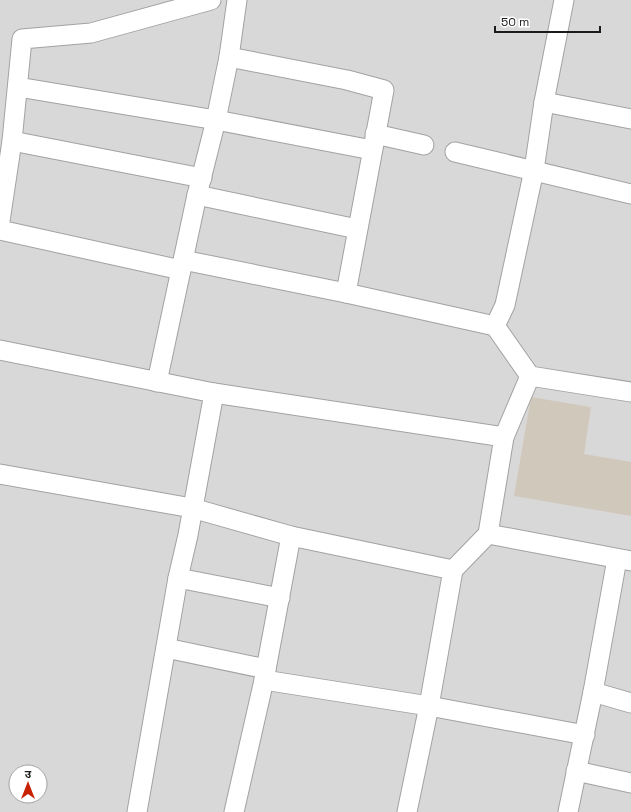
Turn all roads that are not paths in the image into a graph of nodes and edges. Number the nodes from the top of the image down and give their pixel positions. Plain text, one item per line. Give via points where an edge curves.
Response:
1 (211, 0) edge
2 (237, 0) edge
3 (564, 0) edge
4 (229, 56) junction
5 (18, 87) junction
6 (544, 102) junction
7 (631, 119) edge
8 (216, 120) junction
9 (12, 141) junction
10 (373, 142) junction
11 (424, 145) dead end
12 (455, 152) dead end
13 (534, 170) junction
14 (200, 187) junction
15 (631, 194) edge
16 (0, 221) edge
17 (357, 229) junction
18 (0, 230) edge
19 (182, 265) junction
20 (346, 293) junction
21 (495, 326) junction
22 (0, 350) edge
23 (530, 376) junction
24 (158, 382) junction
25 (631, 392) edge
26 (214, 393) junction
27 (504, 437) junction
28 (0, 474) edge
29 (192, 508) junction
30 (488, 534) junction
31 (291, 536) junction
32 (624, 560) edge
33 (453, 570) junction
34 (178, 578) junction
35 (280, 598) junction
36 (166, 648) junction
37 (265, 675) junction
38 (593, 692) junction
39 (631, 703) edge
40 (429, 706) junction
41 (585, 735) junction
42 (576, 771) junction
43 (631, 783) edge
44 (137, 812) edge
45 (234, 812) edge
46 (407, 812) edge
47 (568, 812) edge

1 - 5 street via 91,33 22,39
2 - 4 street
3 - 6 street
4 - 8 street
4 - 10 street via 384,90
5 - 8 street
5 - 9 street
6 - 7 street
6 - 13 street
8 - 10 street
8 - 14 street
9 - 14 street
9 - 16 street
10 - 11 street
10 - 17 street
12 - 13 street
13 - 15 street
13 - 21 street via 505,305
14 - 17 street
14 - 19 street
17 - 20 street
18 - 19 street
19 - 20 street
19 - 24 street
20 - 21 street
21 - 23 street
22 - 24 street
23 - 25 street
23 - 27 street
24 - 26 street
26 - 27 street
26 - 29 street
27 - 30 street
28 - 29 street
29 - 31 street
29 - 34 street
30 - 32 street
30 - 33 street
31 - 33 street
31 - 35 street
32 - 38 street
33 - 40 street
34 - 35 street
34 - 36 street
35 - 37 street
36 - 37 street
36 - 44 street
37 - 40 street
37 - 45 street
38 - 39 street
38 - 41 street
40 - 41 street
40 - 46 street
41 - 42 street
42 - 43 street
42 - 47 street

